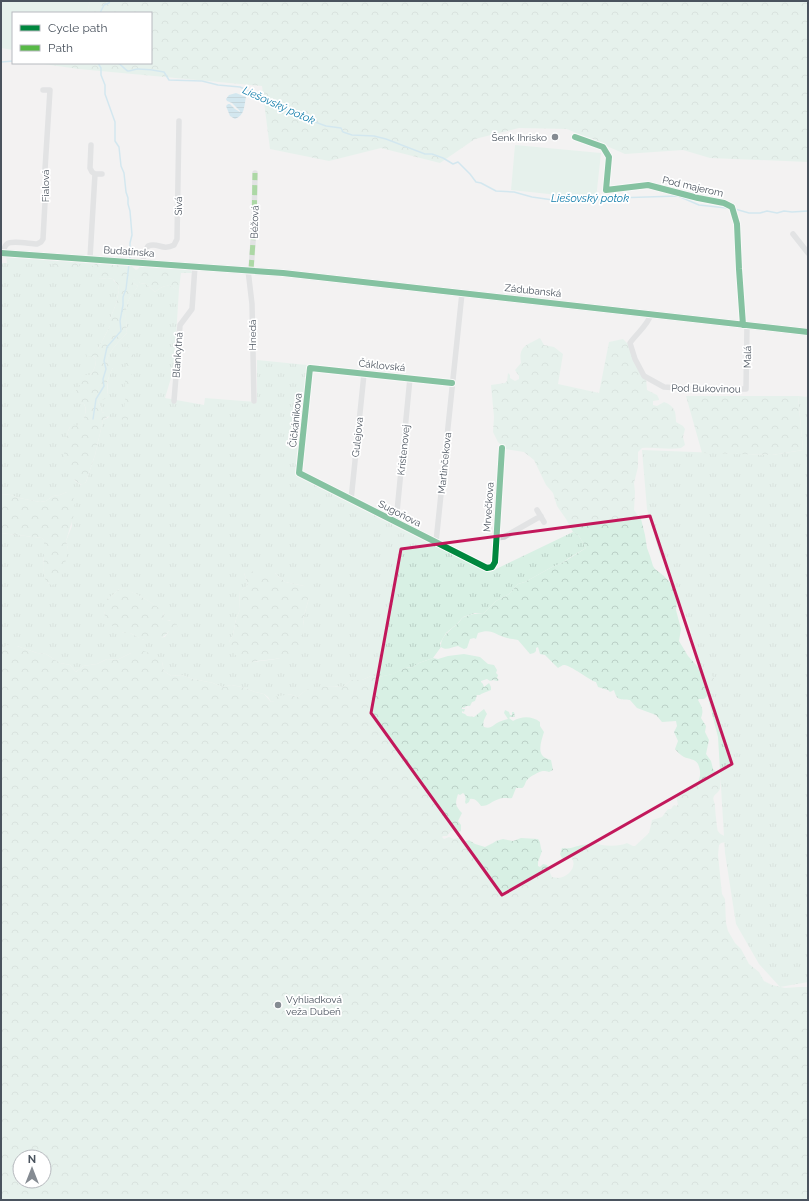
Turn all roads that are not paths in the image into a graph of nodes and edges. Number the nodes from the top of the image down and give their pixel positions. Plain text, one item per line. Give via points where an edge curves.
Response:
1 (43, 90) dead end
2 (179, 121) dead end
3 (575, 137) dead end
4 (91, 145) dead end
5 (255, 173) dead end
6 (95, 174) junction
7 (102, 174) dead end
8 (793, 234) dead end
9 (2, 253) edge
10 (808, 253) edge
11 (90, 258) junction
12 (143, 262) junction
13 (195, 266) junction
14 (252, 270) junction
15 (462, 293) junction
16 (651, 314) junction
17 (745, 325) junction
18 (808, 332) edge
19 (310, 368) joint
20 (364, 374) junction
21 (410, 378) junction
22 (452, 383) junction
23 (746, 389) joint
24 (174, 401) dead end
25 (254, 401) dead end
26 (502, 448) dead end
27 (299, 473) joint
28 (351, 500) junction
29 (537, 510) dead end
30 (540, 516) junction
31 (396, 522) junction
32 (544, 522) dead end
33 (496, 538) junction
34 (436, 542) junction
35 (492, 567) joint

1 - 9 street, Fialová via 50,90 43,239 37,244 11,242 4,246
2 - 12 street, Sivá via 177,239 169,248 148,246
3 - 17 street, Pod majerom via 603,147 609,157 606,190 648,185 724,203 733,209 737,224
4 - 6 street via 90,168
5 - 14 street, Béžová
6 - 7 street
6 - 11 street
8 - 10 street
9 - 11 street, Budatínska
11 - 12 street, Budatínska
12 - 13 street, Budatínska
13 - 14 street, Budatínska
13 - 24 street, Blankytná via 192,309 180,325
14 - 15 street, Zádubanská
14 - 25 street, Hnedá
15 - 16 street, Zádubanská
15 - 22 street, Martinčekova
16 - 17 street, Zádubanská
16 - 23 street, Pod Bukovinou via 630,343 644,376 664,387
17 - 18 street, Zádubanská
17 - 23 street, Malá
19 - 20 street, Čáklovská
19 - 27 street, Čičkánikova
20 - 21 street, Čáklovská
20 - 28 street, Gulejova
21 - 22 street, Čáklovská
21 - 31 street, Kristenovej
22 - 34 street, Martinčekova
26 - 33 street, Mrvečkova
27 - 28 street, Sugoňova
28 - 31 street, Sugoňova
29 - 30 street
30 - 32 street
30 - 33 street, Mrvečkova via 504,537
31 - 34 street, Sugoňova
33 - 35 street, Mrvečkova
34 - 35 street, Sugoňova via 487,568

